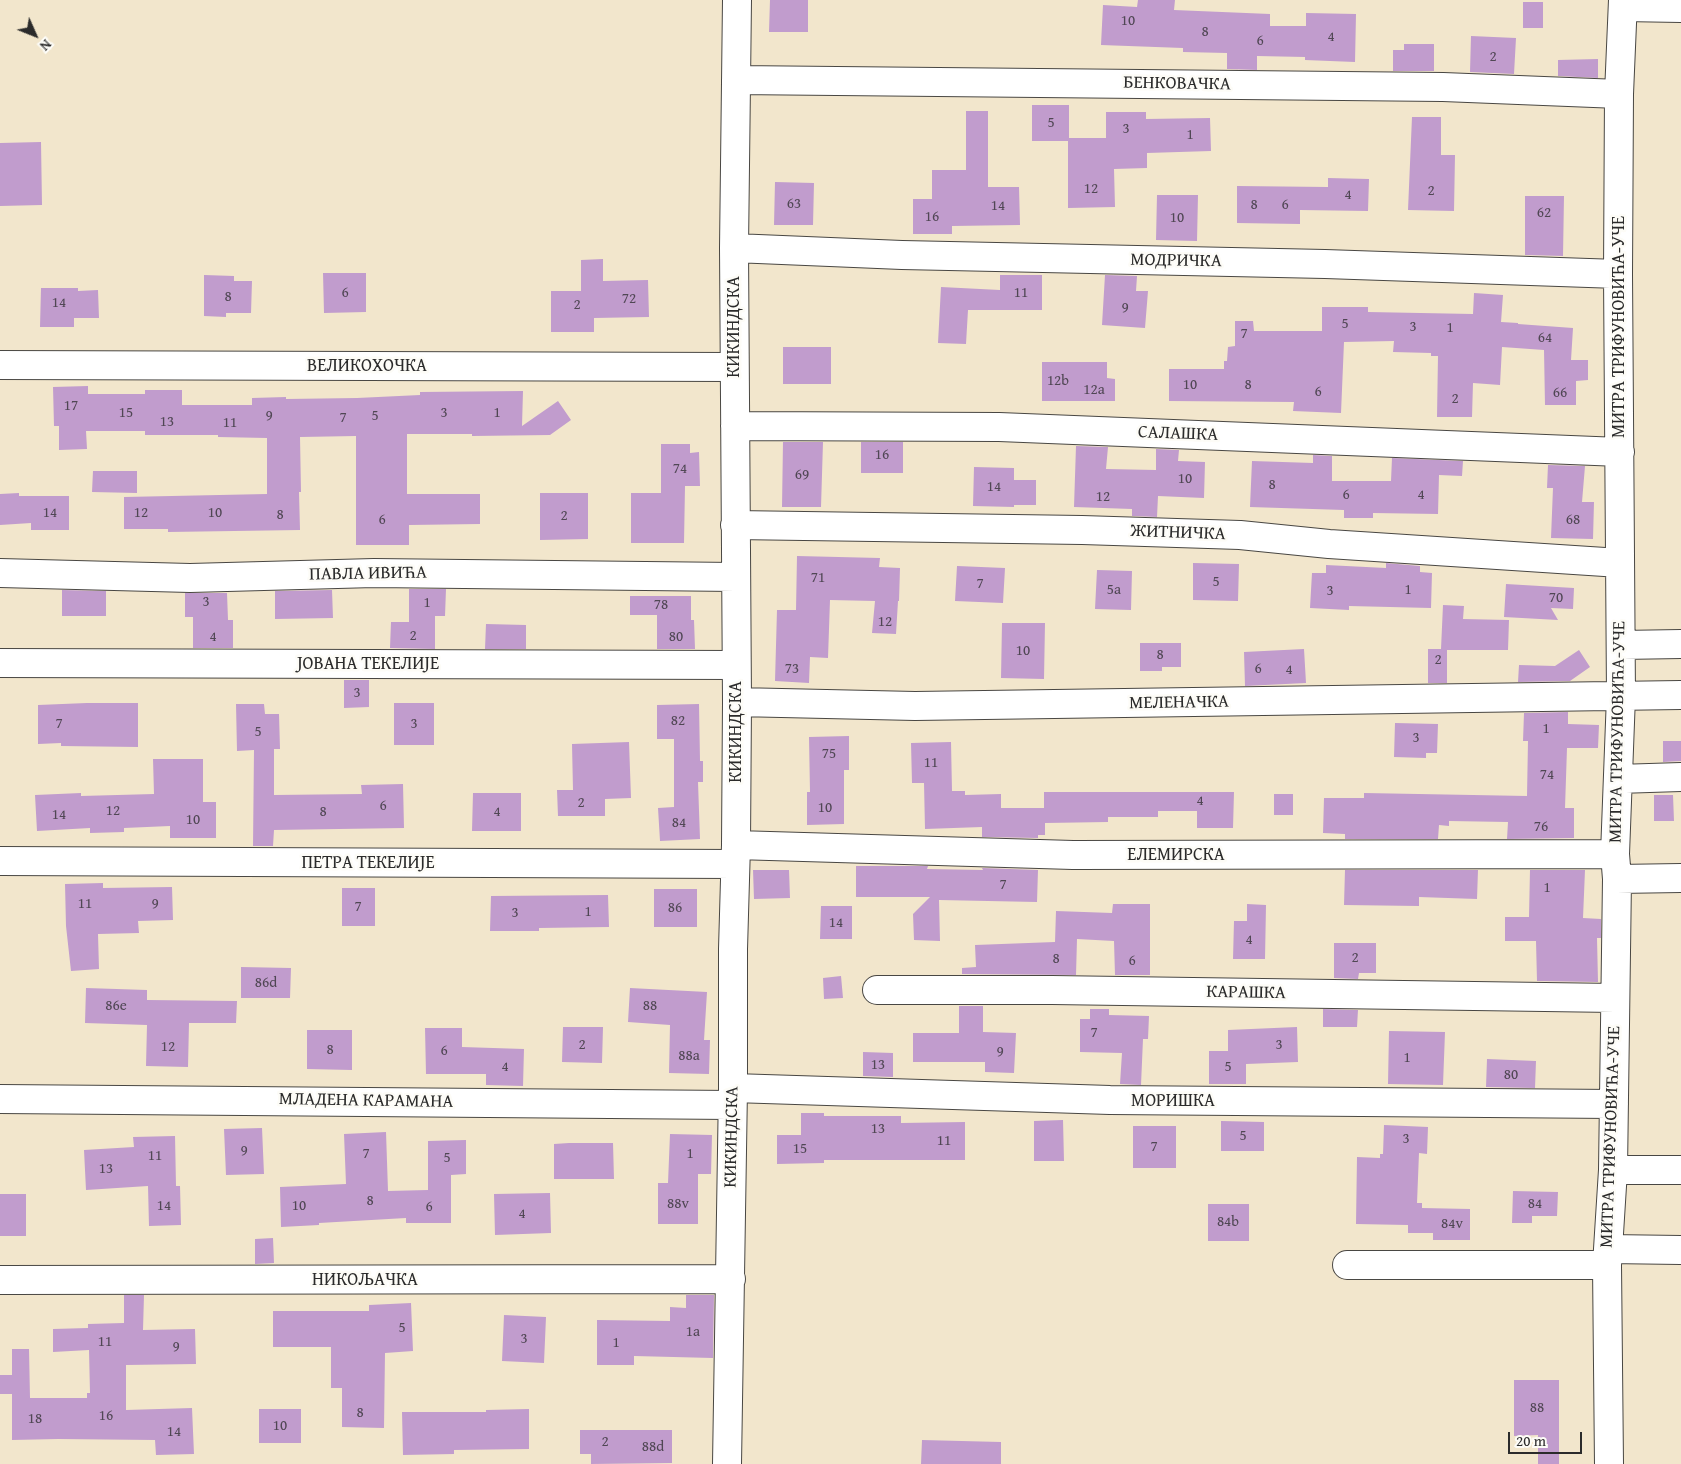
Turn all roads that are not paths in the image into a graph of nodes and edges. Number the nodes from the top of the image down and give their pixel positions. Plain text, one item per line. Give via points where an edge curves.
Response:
1 (737, 0) edge
2 (1623, 3) edge
3 (1681, 8) edge
4 (736, 80) junction
5 (1619, 94) junction
6 (734, 248) junction
7 (1618, 274) junction
8 (0, 365) edge
9 (734, 367) junction
10 (735, 426) junction
11 (1620, 452) junction
12 (736, 525) junction
13 (1620, 562) junction
14 (0, 573) edge
15 (735, 577) junction
16 (1681, 644) edge
17 (1621, 645) junction
18 (0, 664) edge
19 (736, 666) junction
20 (1621, 696) junction
21 (1681, 696) edge
22 (737, 702) junction
23 (1681, 777) edge
24 (1618, 779) junction
25 (736, 855) junction
26 (0, 861) edge
27 (1616, 866) junction
28 (1681, 878) edge
29 (877, 990) dead end
30 (1615, 998) junction
31 (733, 1096) junction
32 (0, 1099) edge
33 (1614, 1104) junction
34 (1614, 1170) junction
35 (1681, 1170) edge
36 (1681, 1250) edge
37 (1607, 1257) junction
38 (1347, 1265) dead end
39 (731, 1279) junction
40 (0, 1280) edge
41 (727, 1464) edge
42 (1609, 1464) edge

1 - 4 street, КИКИНДСКА
2 - 3 street
2 - 5 street, МИТРА ТРИФУНОВИЋА-УЧЕ
4 - 5 street, БЕНКОВАЧКА via 1443,87
4 - 6 street, КИКИНДСКА
5 - 7 street, МИТРА ТРИФУНОВИЋА-УЧЕ
6 - 7 street, МОДРИЧКА
6 - 9 street, КИКИНДСКА
7 - 11 street, МИТРА ТРИФУНОВИЋА-УЧЕ
8 - 9 street, ВЕЛИКОХОЧКА
9 - 10 street, КИКИНДСКА
10 - 11 street, САЛАШКА via 999,427
10 - 12 street, КИКИНДСКА
11 - 13 street, МИТРА ТРИФУНОВИЋА-УЧЕ
12 - 13 street, ЖИТНИЧКА via 1240,535
12 - 15 street, КИКИНДСКА
13 - 17 street, МИТРА ТРИФУНОВИЋА-УЧЕ
14 - 15 street, ПАВЛА ИВИЋА via 190,578 374,573
15 - 19 street, КИКИНДСКА
16 - 17 street
17 - 20 street, МИТРА ТРИФУНОВИЋА-УЧЕ
18 - 19 street, ЈОВАНА ТЕКЕЛИЈЕ
19 - 22 street, КИКИНДСКА
20 - 21 street, МЕЛЕНАЧКА
20 - 22 street, МЕЛЕНАЧКА via 915,706
20 - 24 street, МИТРА ТРИФУНОВИЋА-УЧЕ
22 - 25 street, КИКИНДСКА
23 - 24 street
24 - 27 street, МИТРА ТРИФУНОВИЋА-УЧЕ
25 - 26 street, ПЕТРА ТЕКЕЛИЈЕ
25 - 27 street, ЕЛЕМИРСКА via 1073,855
25 - 31 street, КИКИНДСКА
27 - 28 street, ЕЛЕМИРСКА
27 - 30 street, МИТРА ТРИФУНОВИЋА-УЧЕ
29 - 30 street, КАРАШКА
30 - 33 street, МИТРА ТРИФУНОВИЋА-УЧЕ
31 - 32 street, МЛАДЕНА КАРАМАНА
31 - 33 street, МОРИШКА
31 - 39 street, КИКИНДСКА
33 - 34 street, МИТРА ТРИФУНОВИЋА-УЧЕ
34 - 35 street
34 - 37 street, МИТРА ТРИФУНОВИЋА-УЧЕ
36 - 37 street
37 - 38 street
37 - 42 street, МИТРА ТРИФУНОВИЋА-УЧЕ
39 - 40 street, НИКОЉАЧКА
39 - 41 street, КИКИНДСКА

